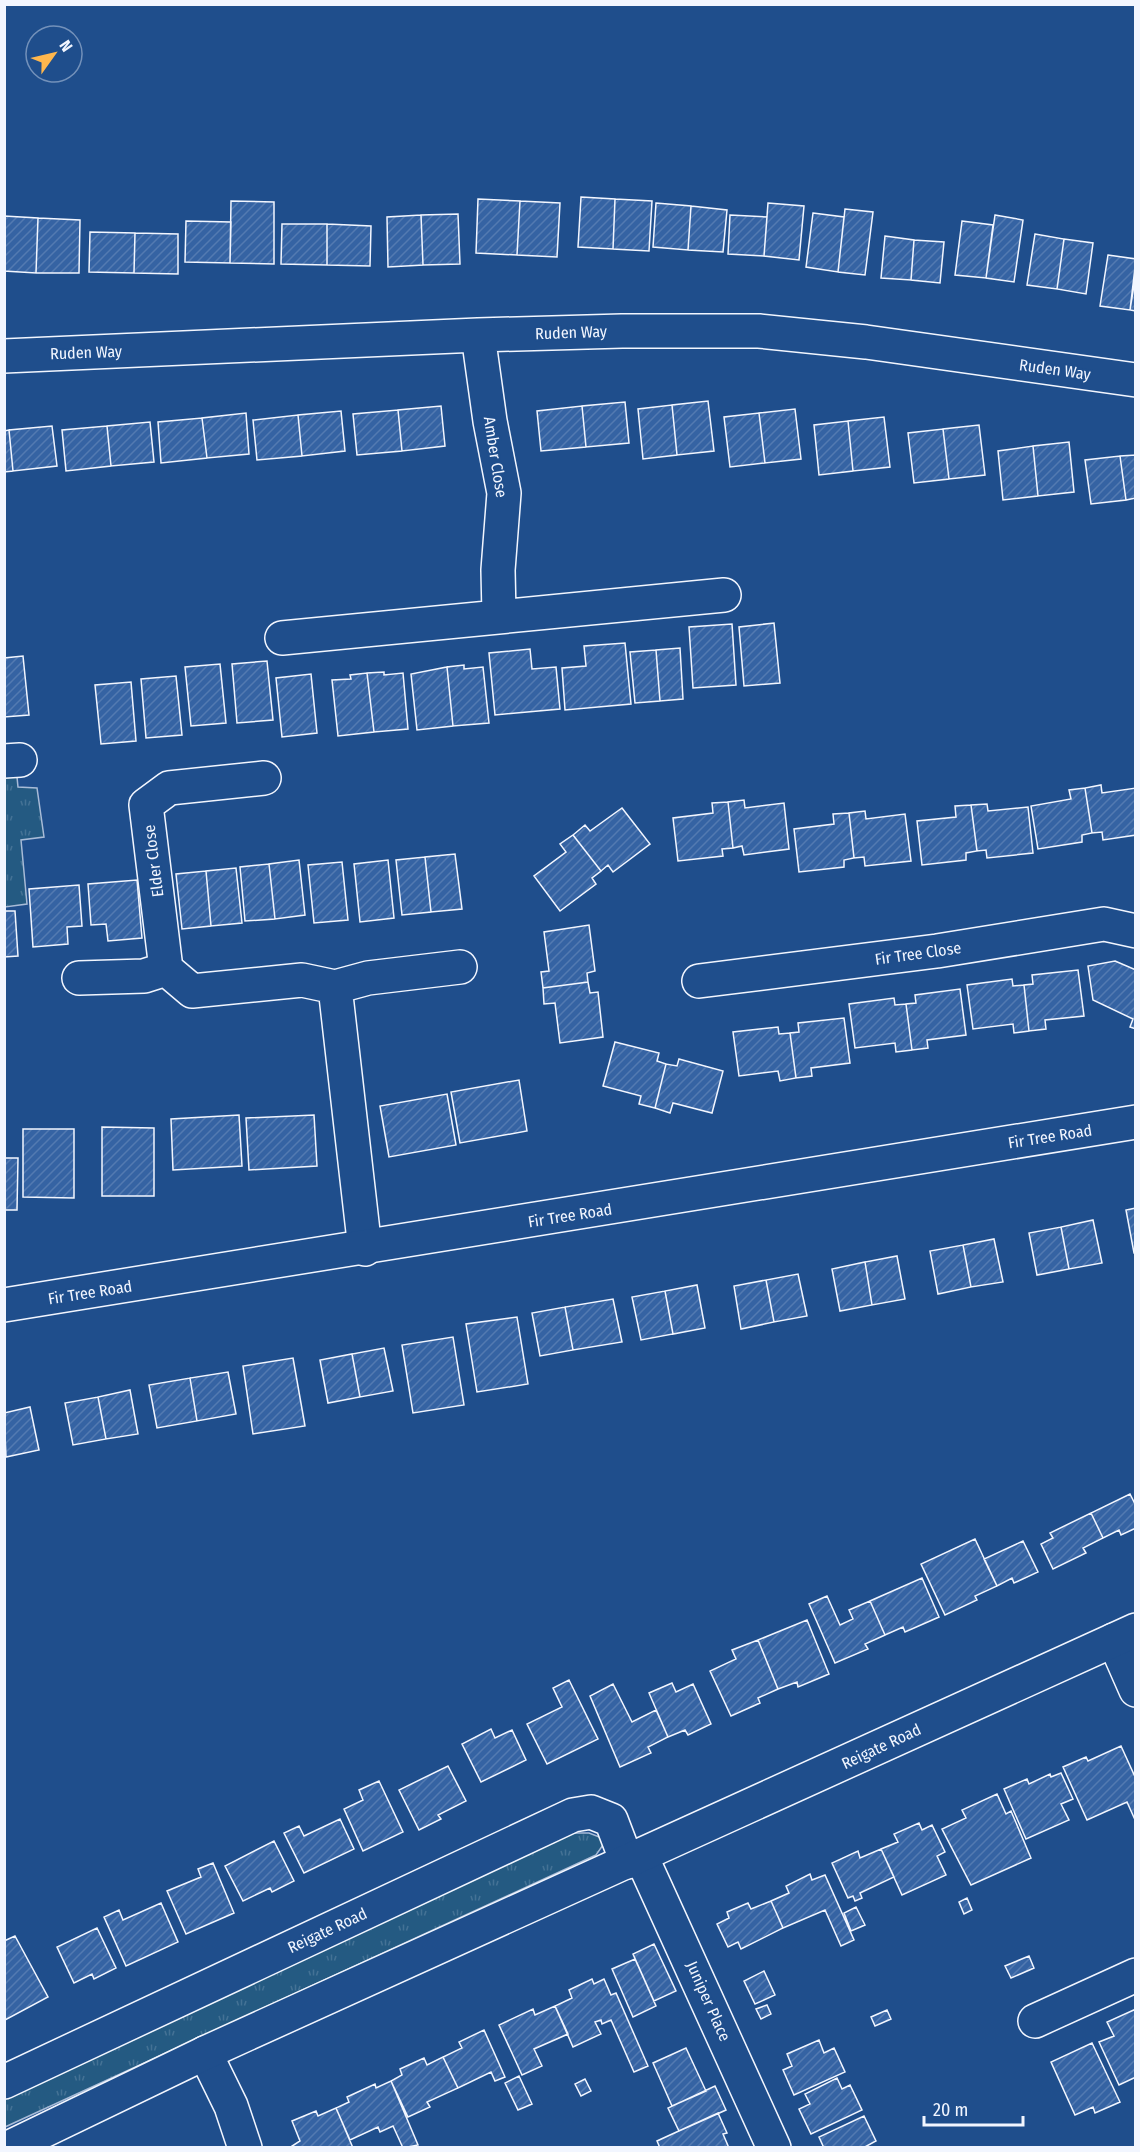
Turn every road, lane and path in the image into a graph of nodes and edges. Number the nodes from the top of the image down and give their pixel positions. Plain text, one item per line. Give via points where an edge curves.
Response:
1 (478, 335) junction
2 (4, 356) edge
3 (1136, 380) edge
4 (724, 595) dead end
5 (499, 615) junction
6 (282, 638) dead end
7 (264, 778) dead end
8 (1136, 931) edge
9 (460, 967) dead end
10 (166, 969) junction
11 (79, 978) dead end
12 (699, 981) dead end
13 (335, 987) junction
14 (1136, 1122) edge
15 (365, 1249) junction
16 (4, 1305) edge
17 (1125, 1635) edge
18 (1136, 1690) edge
19 (634, 1859) junction
20 (1136, 1975) edge
21 (1035, 2021) dead end
22 (205, 2053) junction
23 (4, 2082) edge
24 (8, 2148) edge
25 (245, 2148) edge
26 (774, 2148) edge

1 - 2 main road, Ruden Way
1 - 3 main road, Ruden Way via 759,331
1 - 5 main road, Amber Close via 489,422 504,493
4 - 5 main road
5 - 6 main road
7 - 10 main road, Elder Close via 169,788 146,805
8 - 12 main road, Fir Tree Close via 1104,924 937,951
9 - 13 main road via 368,978
10 - 11 main road via 144,976
10 - 13 main road via 192,991 302,980
13 - 15 main road
14 - 15 main road, Fir Tree Road
15 - 16 main road, Fir Tree Road
17 - 18 main road
17 - 19 main road, Reigate Road
19 - 22 main road, Reigate Road
19 - 23 main road, Reigate Road via 611,1820 591,1812 573,1815
19 - 26 main road, Juniper Place
20 - 21 main road
22 - 24 main road, Reigate Road
22 - 25 main road via 231,2106

